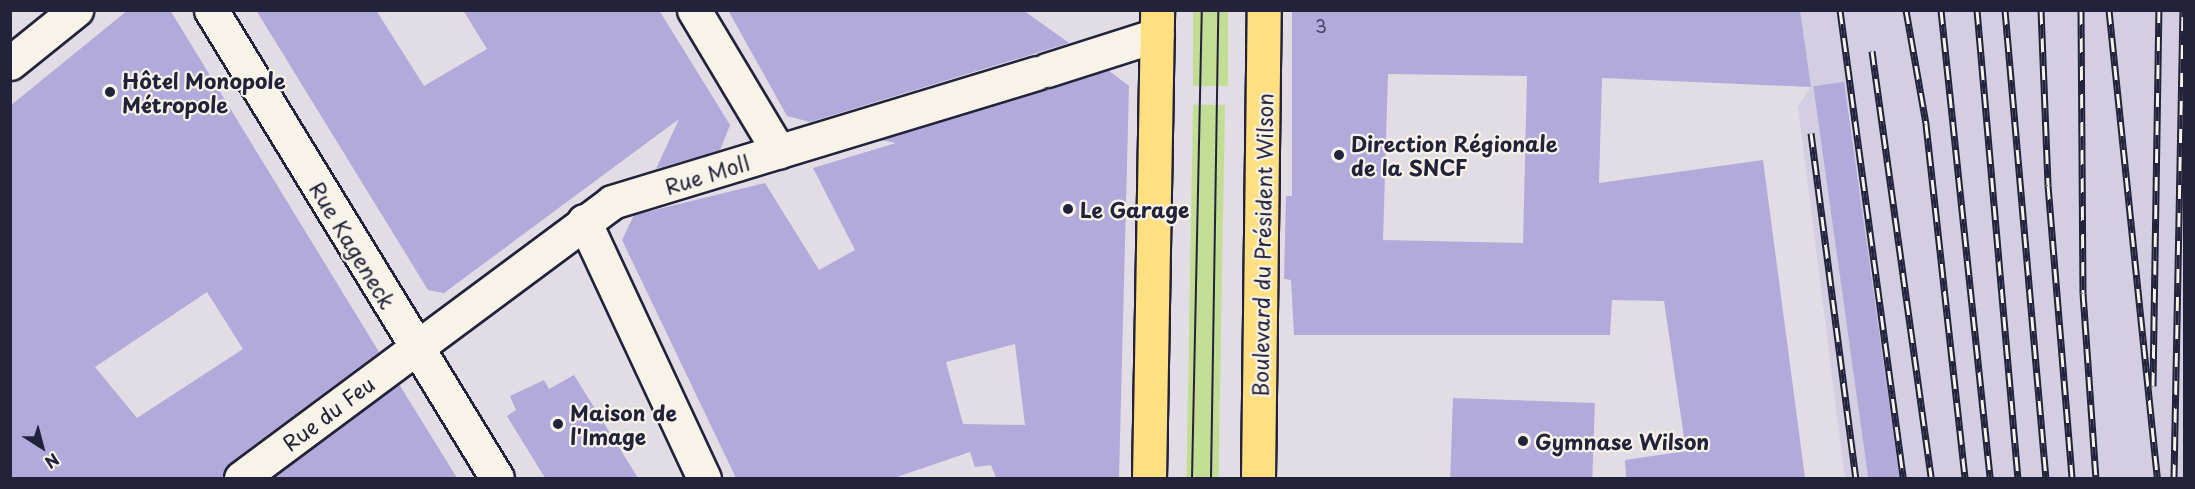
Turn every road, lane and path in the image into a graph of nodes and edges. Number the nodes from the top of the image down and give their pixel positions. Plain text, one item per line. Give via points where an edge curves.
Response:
1 (75, 10) edge
2 (211, 10) edge
3 (694, 10) edge
4 (1264, 10) edge
5 (1157, 23) edge
6 (10, 63) edge
7 (779, 152) junction
8 (584, 221) junction
9 (415, 348) junction
10 (241, 478) edge
11 (497, 478) edge
12 (704, 478) edge
13 (1149, 478) edge
14 (1258, 478) edge

1 - 6 street
2 - 9 street, Rue Kageneck
3 - 7 street
4 - 14 main road, Boulevard du Président Wilson
5 - 7 street, Rue Moll via 1042,71
5 - 13 main road
7 - 8 street, Rue Moll via 612,202
8 - 9 street, Rue Moll
8 - 12 street
9 - 10 street, Rue du Feu
9 - 11 street, Rue Kageneck

